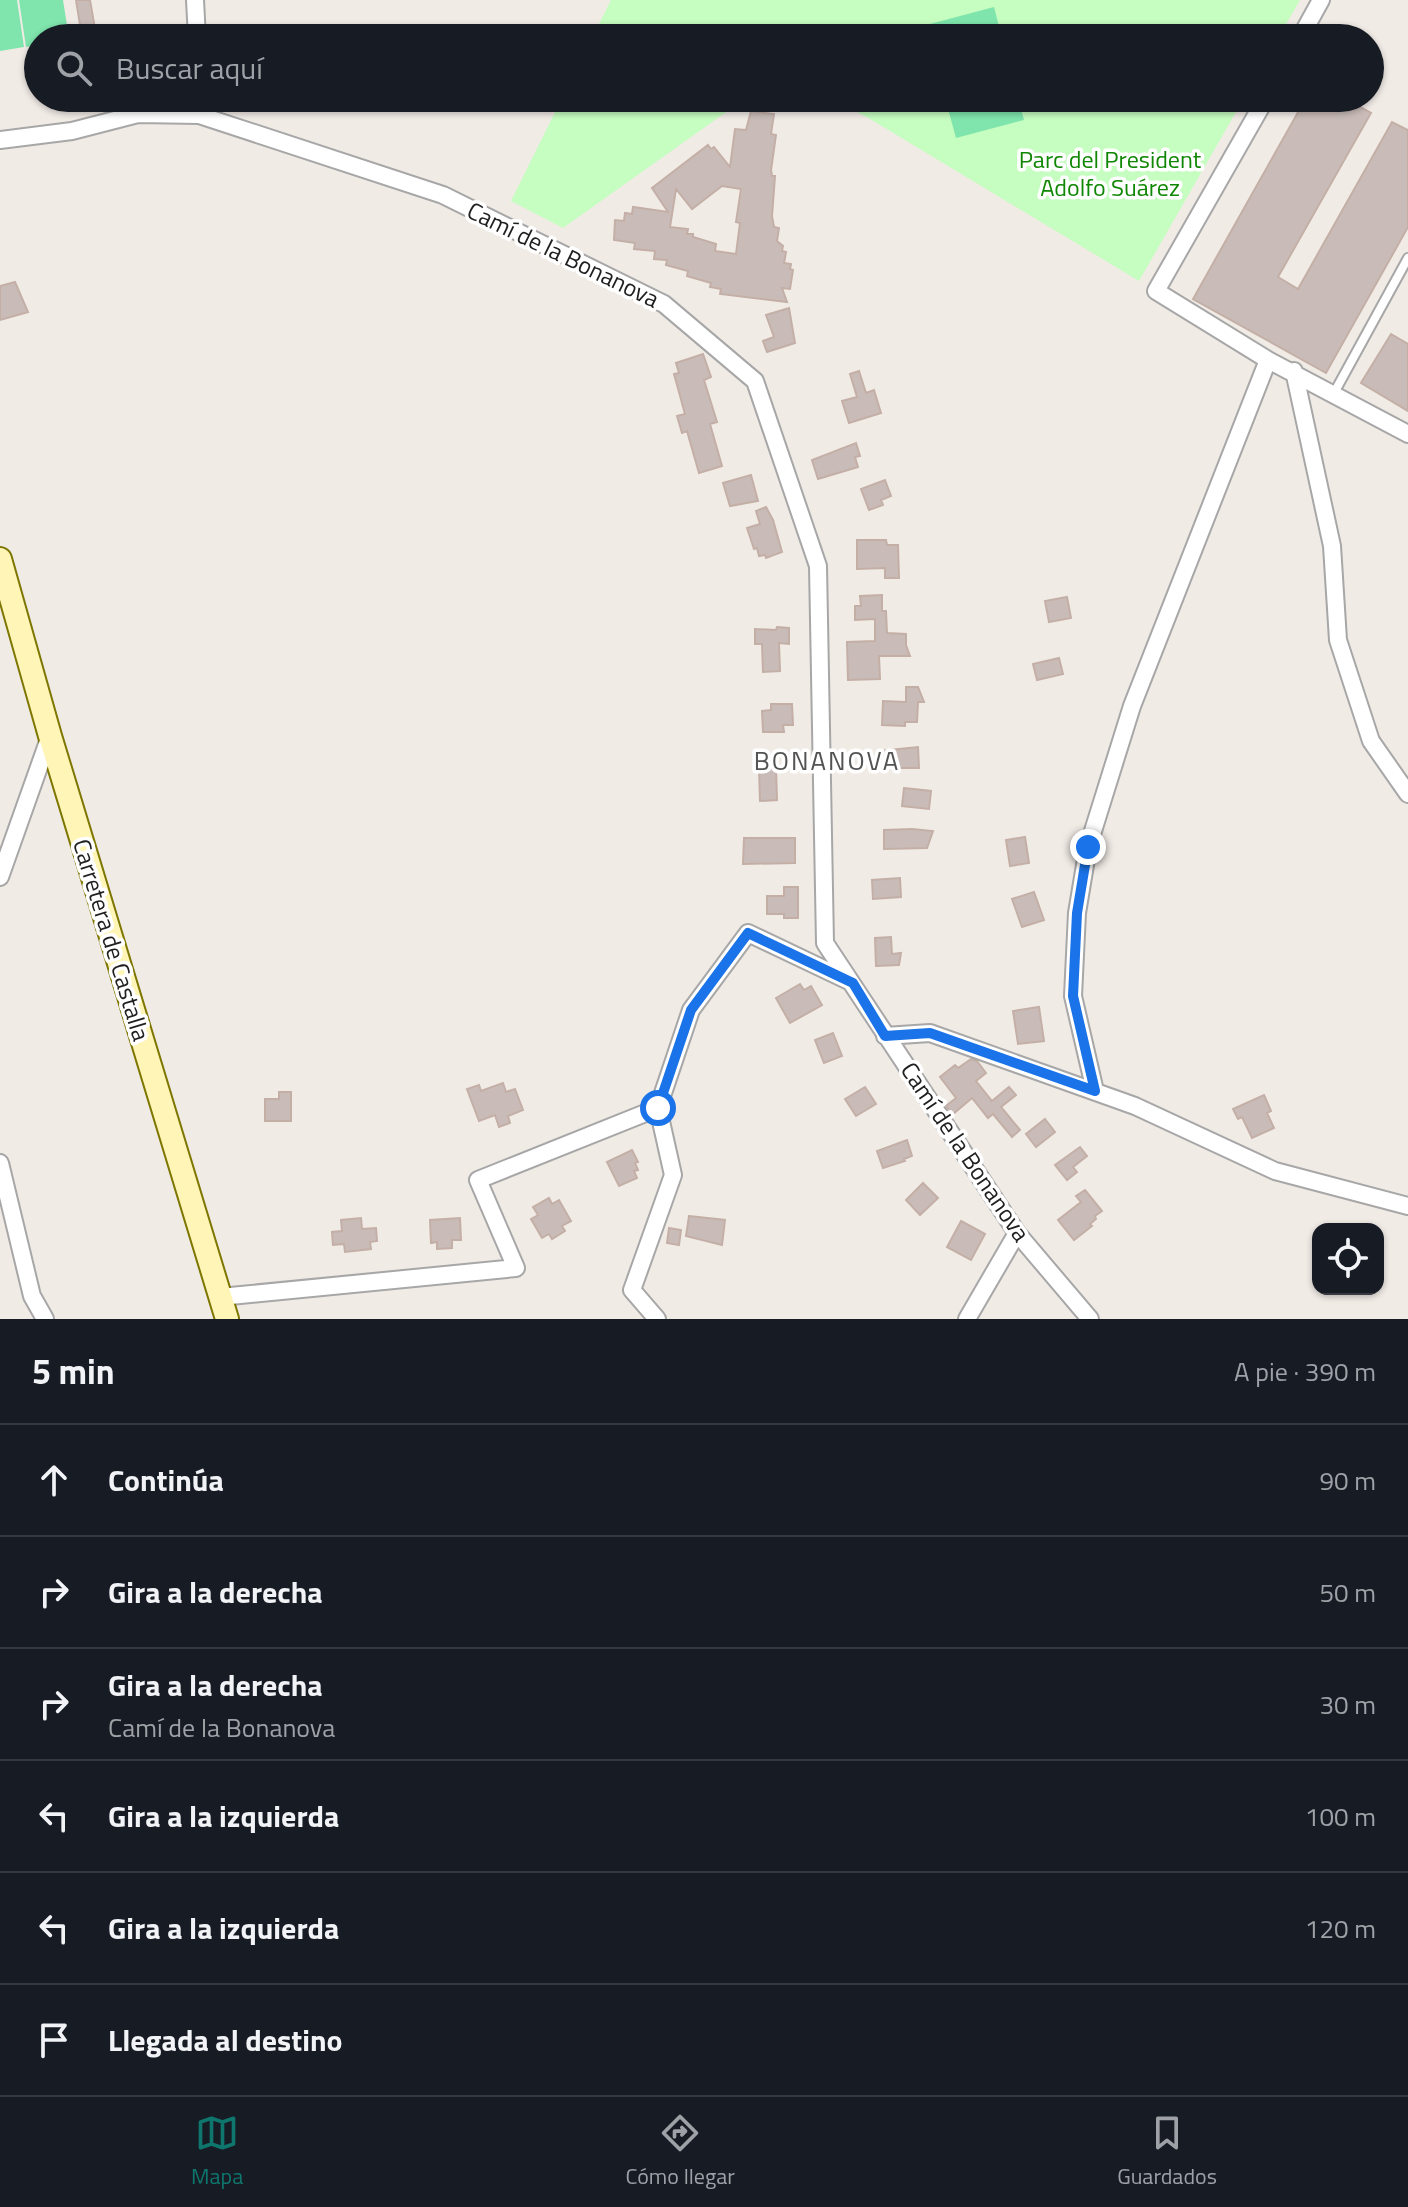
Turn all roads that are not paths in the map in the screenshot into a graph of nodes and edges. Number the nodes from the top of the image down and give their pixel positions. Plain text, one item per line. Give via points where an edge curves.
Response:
1 (195, 0) edge
2 (1321, 0) edge
3 (196, 24) edge
4 (1308, 24) edge
5 (154, 112) edge
6 (216, 112) edge
7 (1258, 112) edge
8 (0, 140) edge
9 (1408, 258) edge
10 (1268, 360) junction
11 (1294, 371) junction
12 (1334, 393) junction
13 (1408, 434) edge
14 (0, 559) edge
15 (50, 736) junction
16 (1408, 794) edge
17 (0, 877) edge
18 (853, 983) junction
19 (885, 1036) junction
20 (1095, 1091) junction
21 (658, 1108) junction
22 (0, 1163) edge
23 (1408, 1206) edge
24 (1017, 1233) junction
25 (223, 1308) edge
26 (45, 1319) edge
27 (657, 1319) edge
28 (967, 1319) edge
29 (1090, 1319) edge

1 - 3 street
2 - 4 street
5 - 8 street, Camí de la Bonanova via 72,131
6 - 18 street, Camí de la Bonanova via 443,195 664,304 755,381 818,566 825,943
7 - 10 street via 1156,291
9 - 12 lane
10 - 11 street
10 - 20 street via 1132,706 1088,847 1077,913 1073,996
11 - 12 street
11 - 16 street via 1332,546 1338,640 1371,741
12 - 13 street
14 - 15 main road, Carretera de Castalla
15 - 17 street
15 - 25 main road, Carretera de Castalla
18 - 19 street, Camí de la Bonanova
18 - 21 street via 748,933 691,1010
19 - 20 street via 930,1033
19 - 24 street, Camí de la Bonanova
20 - 23 street via 1275,1171
21 - 25 street via 478,1180 516,1268
21 - 27 street via 673,1175 632,1290
22 - 26 street via 32,1296
24 - 28 street
24 - 29 street, Camí de la Bonanova

